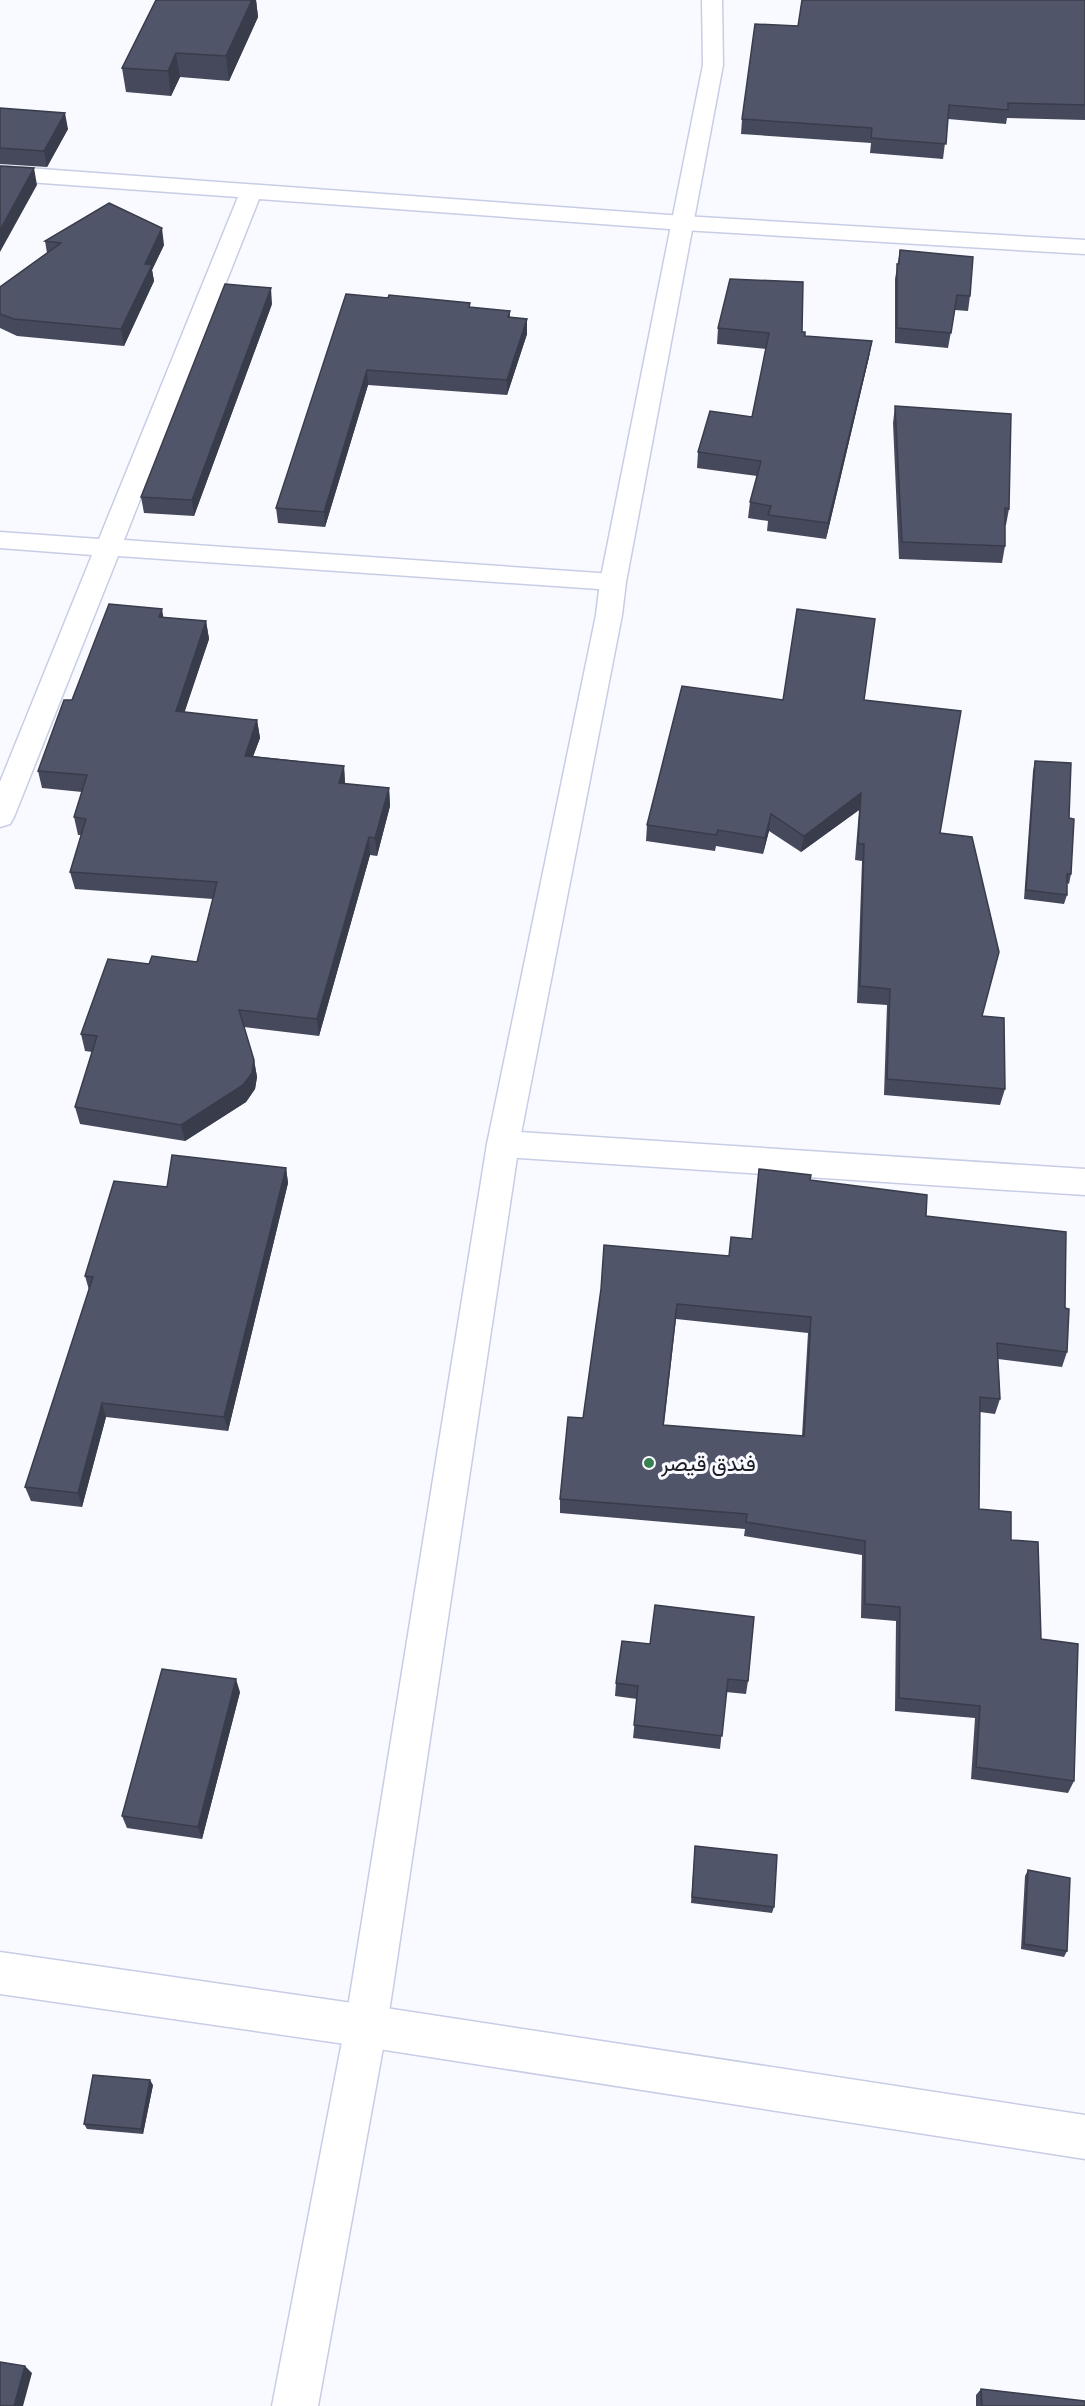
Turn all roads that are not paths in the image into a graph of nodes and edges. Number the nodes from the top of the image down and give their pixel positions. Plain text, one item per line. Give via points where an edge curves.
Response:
1 (712, 0) edge
2 (0, 173) edge
3 (251, 192) junction
4 (683, 223) junction
5 (1085, 247) edge
6 (0, 540) edge
7 (107, 547) junction
8 (613, 582) junction
9 (0, 817) edge
10 (503, 1144) junction
11 (1085, 1182) edge
12 (0, 1973) edge
13 (366, 2026) junction
14 (1085, 2137) edge
15 (294, 2406) edge

1 - 4 street via 713,65
2 - 3 street
3 - 4 street
3 - 7 street
4 - 5 street
4 - 8 street
6 - 7 street
7 - 8 street
7 - 9 street
8 - 10 street
10 - 11 street
10 - 13 street
12 - 13 street
13 - 14 street
13 - 15 street

